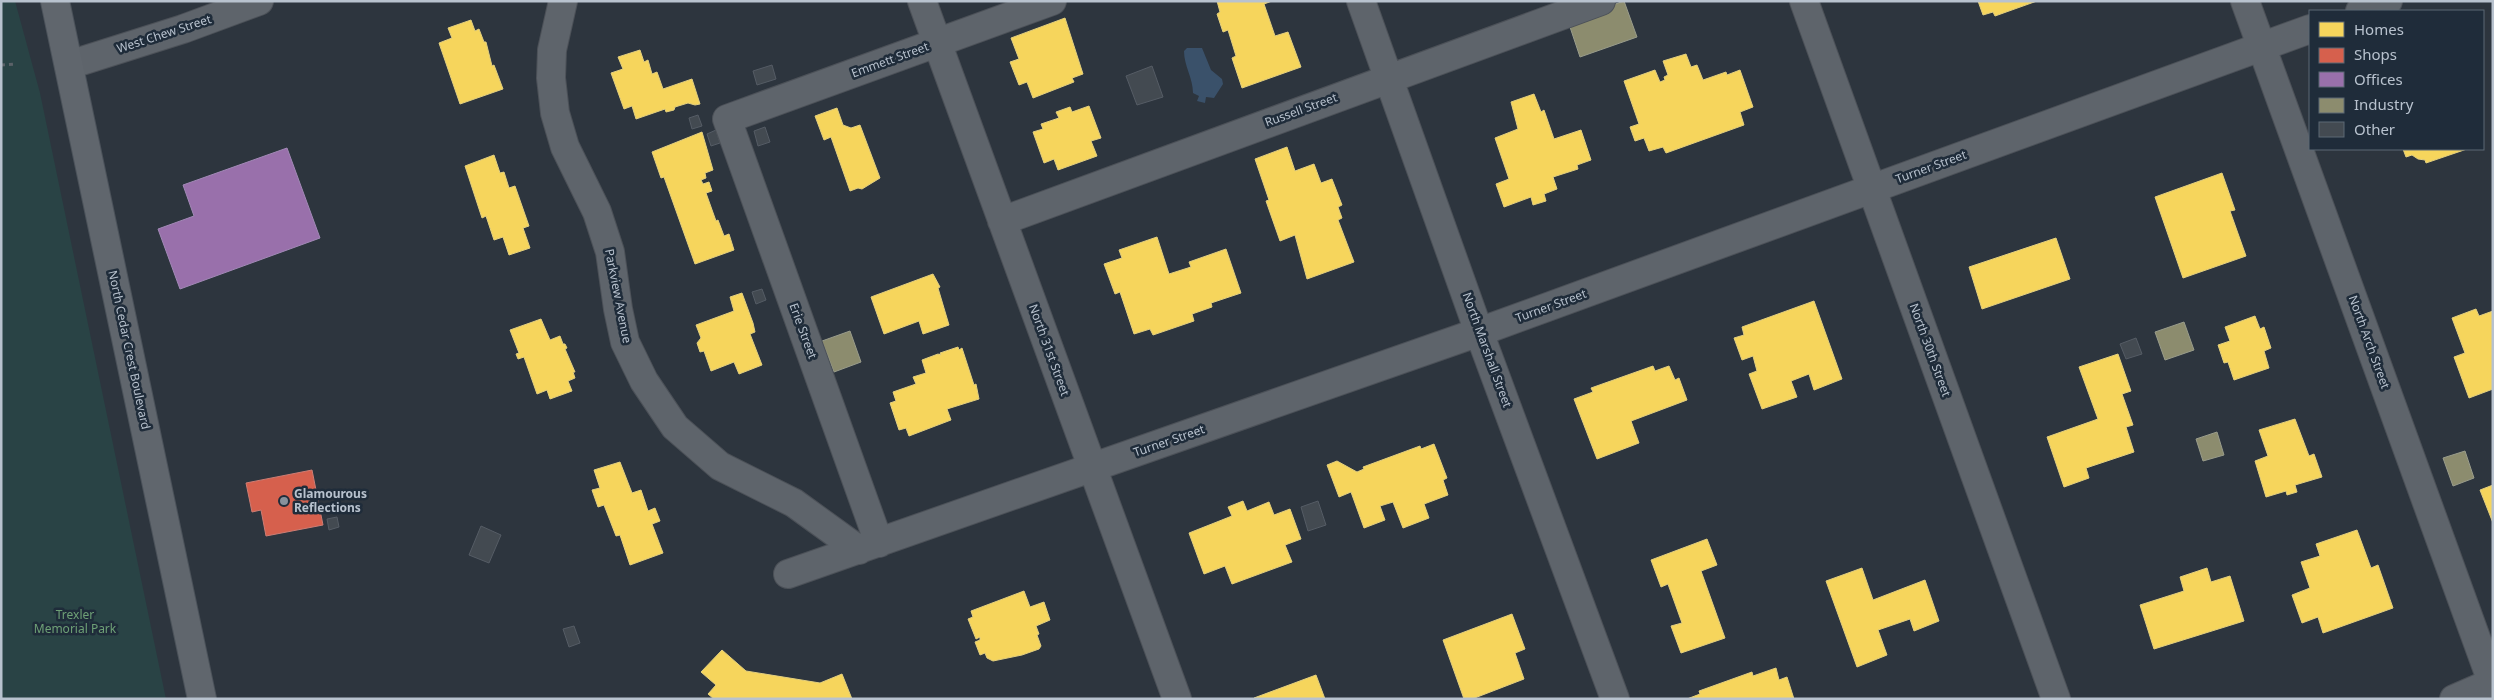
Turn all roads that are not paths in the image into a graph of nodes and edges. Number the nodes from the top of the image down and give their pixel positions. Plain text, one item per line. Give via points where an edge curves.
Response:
1 (55, 1) edge
2 (260, 1) edge
3 (563, 1) edge
4 (922, 1) edge
5 (1052, 1) edge
6 (1361, 1) edge
7 (1601, 1) edge
8 (1804, 1) edge
9 (2246, 1) edge
10 (2388, 1) edge
11 (1572, 6) edge
12 (2363, 10) edge
13 (2309, 29) edge
14 (937, 43) junction
15 (2262, 47) junction
16 (69, 65) junction
17 (1389, 78) junction
18 (727, 119) joint
19 (1872, 189) junction
20 (1002, 221) junction
21 (1479, 332) junction
22 (1091, 468) junction
23 (869, 546) junction
24 (788, 574) dead end
25 (2493, 682) edge
26 (202, 699) edge
27 (1177, 699) edge
28 (1615, 699) edge
29 (2056, 699) edge
30 (2454, 699) edge

1 - 16 main road, North Cedar Crest Boulevard
2 - 16 street, West Chew Street
3 - 23 street, Parkview Avenue via 552,50 555,113 565,147 597,212 610,252 625,342 644,381 675,427 720,466
4 - 14 street, North 31st Street
5 - 14 street, Emmett Street
6 - 17 street, North Marshall Street
7 - 11 street, Russell Street
8 - 19 street, North 30th Street
9 - 15 street, North Arch Street
10 - 12 street
11 - 17 street, Russell Street
13 - 15 street, Turner Street
14 - 18 street, Emmett Street
14 - 20 street, North 31st Street
15 - 19 street, Turner Street
15 - 25 street, North Arch Street
16 - 26 main road, North Cedar Crest Boulevard
17 - 20 street, Russell Street
17 - 21 street, North Marshall Street
18 - 23 street, Erie Street
19 - 21 street, Turner Street
19 - 29 street, North 30th Street
20 - 22 street, North 31st Street
21 - 22 street, Turner Street
21 - 28 street, North Marshall Street
22 - 23 street, Turner Street
22 - 27 street, North 31st Street
23 - 24 street, Turner Street
25 - 30 street

